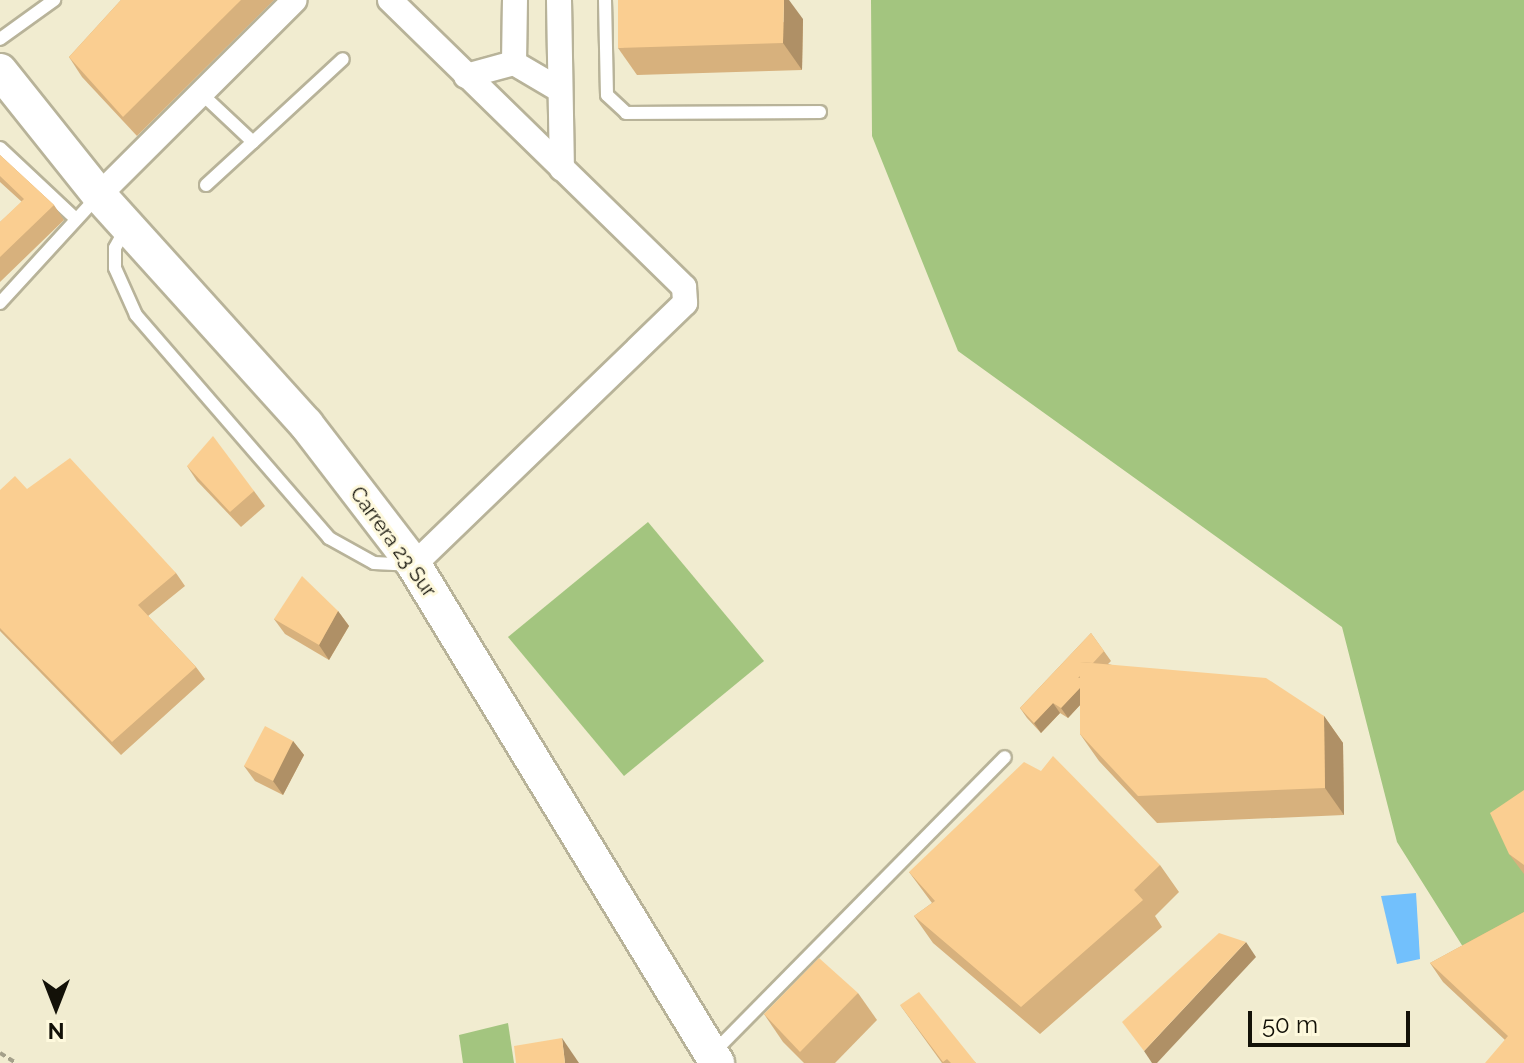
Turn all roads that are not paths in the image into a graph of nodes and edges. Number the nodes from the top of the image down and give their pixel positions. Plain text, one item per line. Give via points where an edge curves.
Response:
1 (54, 0) edge
2 (295, 0) edge
3 (390, 0) edge
4 (515, 0) edge
5 (559, 0) edge
6 (605, 0) edge
7 (0, 39) edge
8 (343, 59) dead end
9 (514, 63) junction
10 (0, 71) edge
11 (466, 76) junction
12 (560, 90) junction
13 (204, 96) junction
14 (820, 112) dead end
15 (253, 142) junction
16 (0, 148) edge
17 (562, 169) junction
18 (206, 185) dead end
19 (87, 207) junction
20 (128, 225) junction
21 (0, 303) edge
22 (414, 565) junction
23 (1005, 757) dead end
24 (712, 1060) edge

1 - 7 lane
2 - 13 street
3 - 11 street
4 - 9 street
5 - 12 street
6 - 14 lane via 607,95 626,113
8 - 15 lane
9 - 11 street
9 - 12 street
10 - 19 main road, Carrera 23 Sur
11 - 17 street
12 - 17 street
13 - 15 lane
13 - 19 street
15 - 18 lane
16 - 19 lane
17 - 22 street via 684,287 685,303
19 - 20 main road, Carrera 23 Sur
19 - 21 lane
20 - 22 main road, Carrera 23 Sur via 306,424
20 - 22 lane via 115,248 115,268 136,315 329,538 374,563
22 - 24 main road, Carrera 23 Sur
23 - 24 lane

